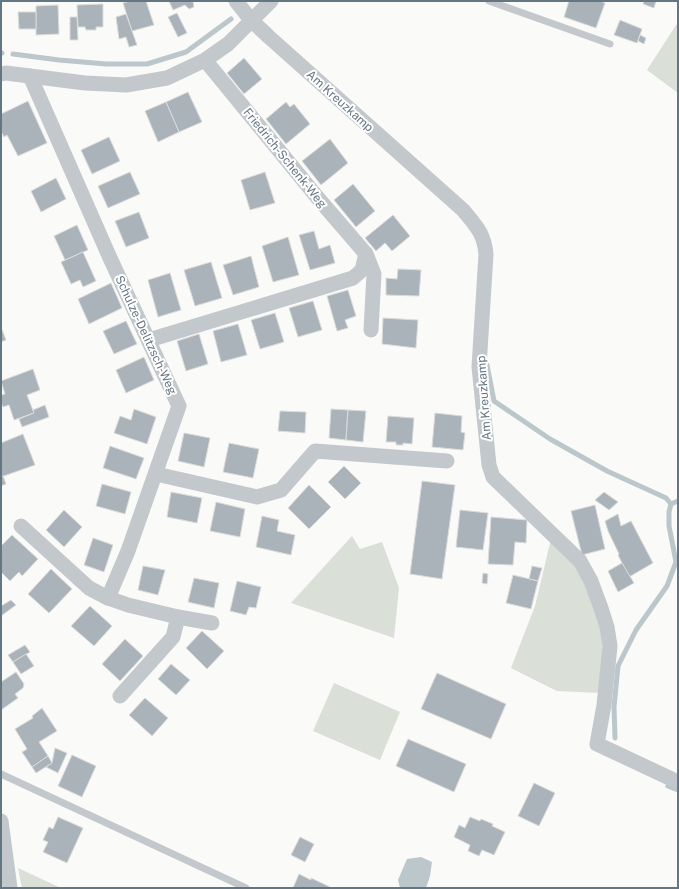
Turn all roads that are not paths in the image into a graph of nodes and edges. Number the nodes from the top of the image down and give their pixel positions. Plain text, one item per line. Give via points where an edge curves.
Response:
1 (236, 1) edge
2 (271, 1) edge
3 (489, 1) edge
4 (252, 20) junction
5 (610, 44) dead end
6 (205, 60) junction
7 (1, 74) edge
8 (30, 76) junction
9 (366, 254) junction
10 (371, 330) dead end
11 (149, 340) junction
12 (447, 461) dead end
13 (156, 474) junction
14 (21, 526) dead end
15 (108, 598) junction
16 (178, 617) junction
17 (212, 624) dead end
18 (120, 696) dead end
19 (1, 774) edge
20 (678, 782) edge
21 (1, 821) edge
22 (10, 888) edge
23 (246, 888) edge

1 - 4 street
2 - 4 street
3 - 5 lane
4 - 6 street via 228,44
4 - 20 street, Am Kreuzkamp via 463,210 482,233 486,254 479,370 489,466 493,477 580,561 591,581 601,608 610,646 604,705 596,744
6 - 8 street via 167,78 126,85
6 - 9 street, Friedrich-Schenk-Weg
7 - 8 street
8 - 11 street, Schulze-Delitzsch-Weg
9 - 10 street, Friedrich-Schenk-Weg via 374,274
9 - 11 street via 362,270 353,278
11 - 13 street, Schulze-Delitzsch-Weg via 179,406
12 - 13 street via 315,451 281,490 257,497
13 - 15 street, Schulze-Delitzsch-Weg
14 - 15 street via 89,588
15 - 16 street
16 - 17 street
16 - 18 street via 173,637
19 - 23 lane
21 - 22 street

